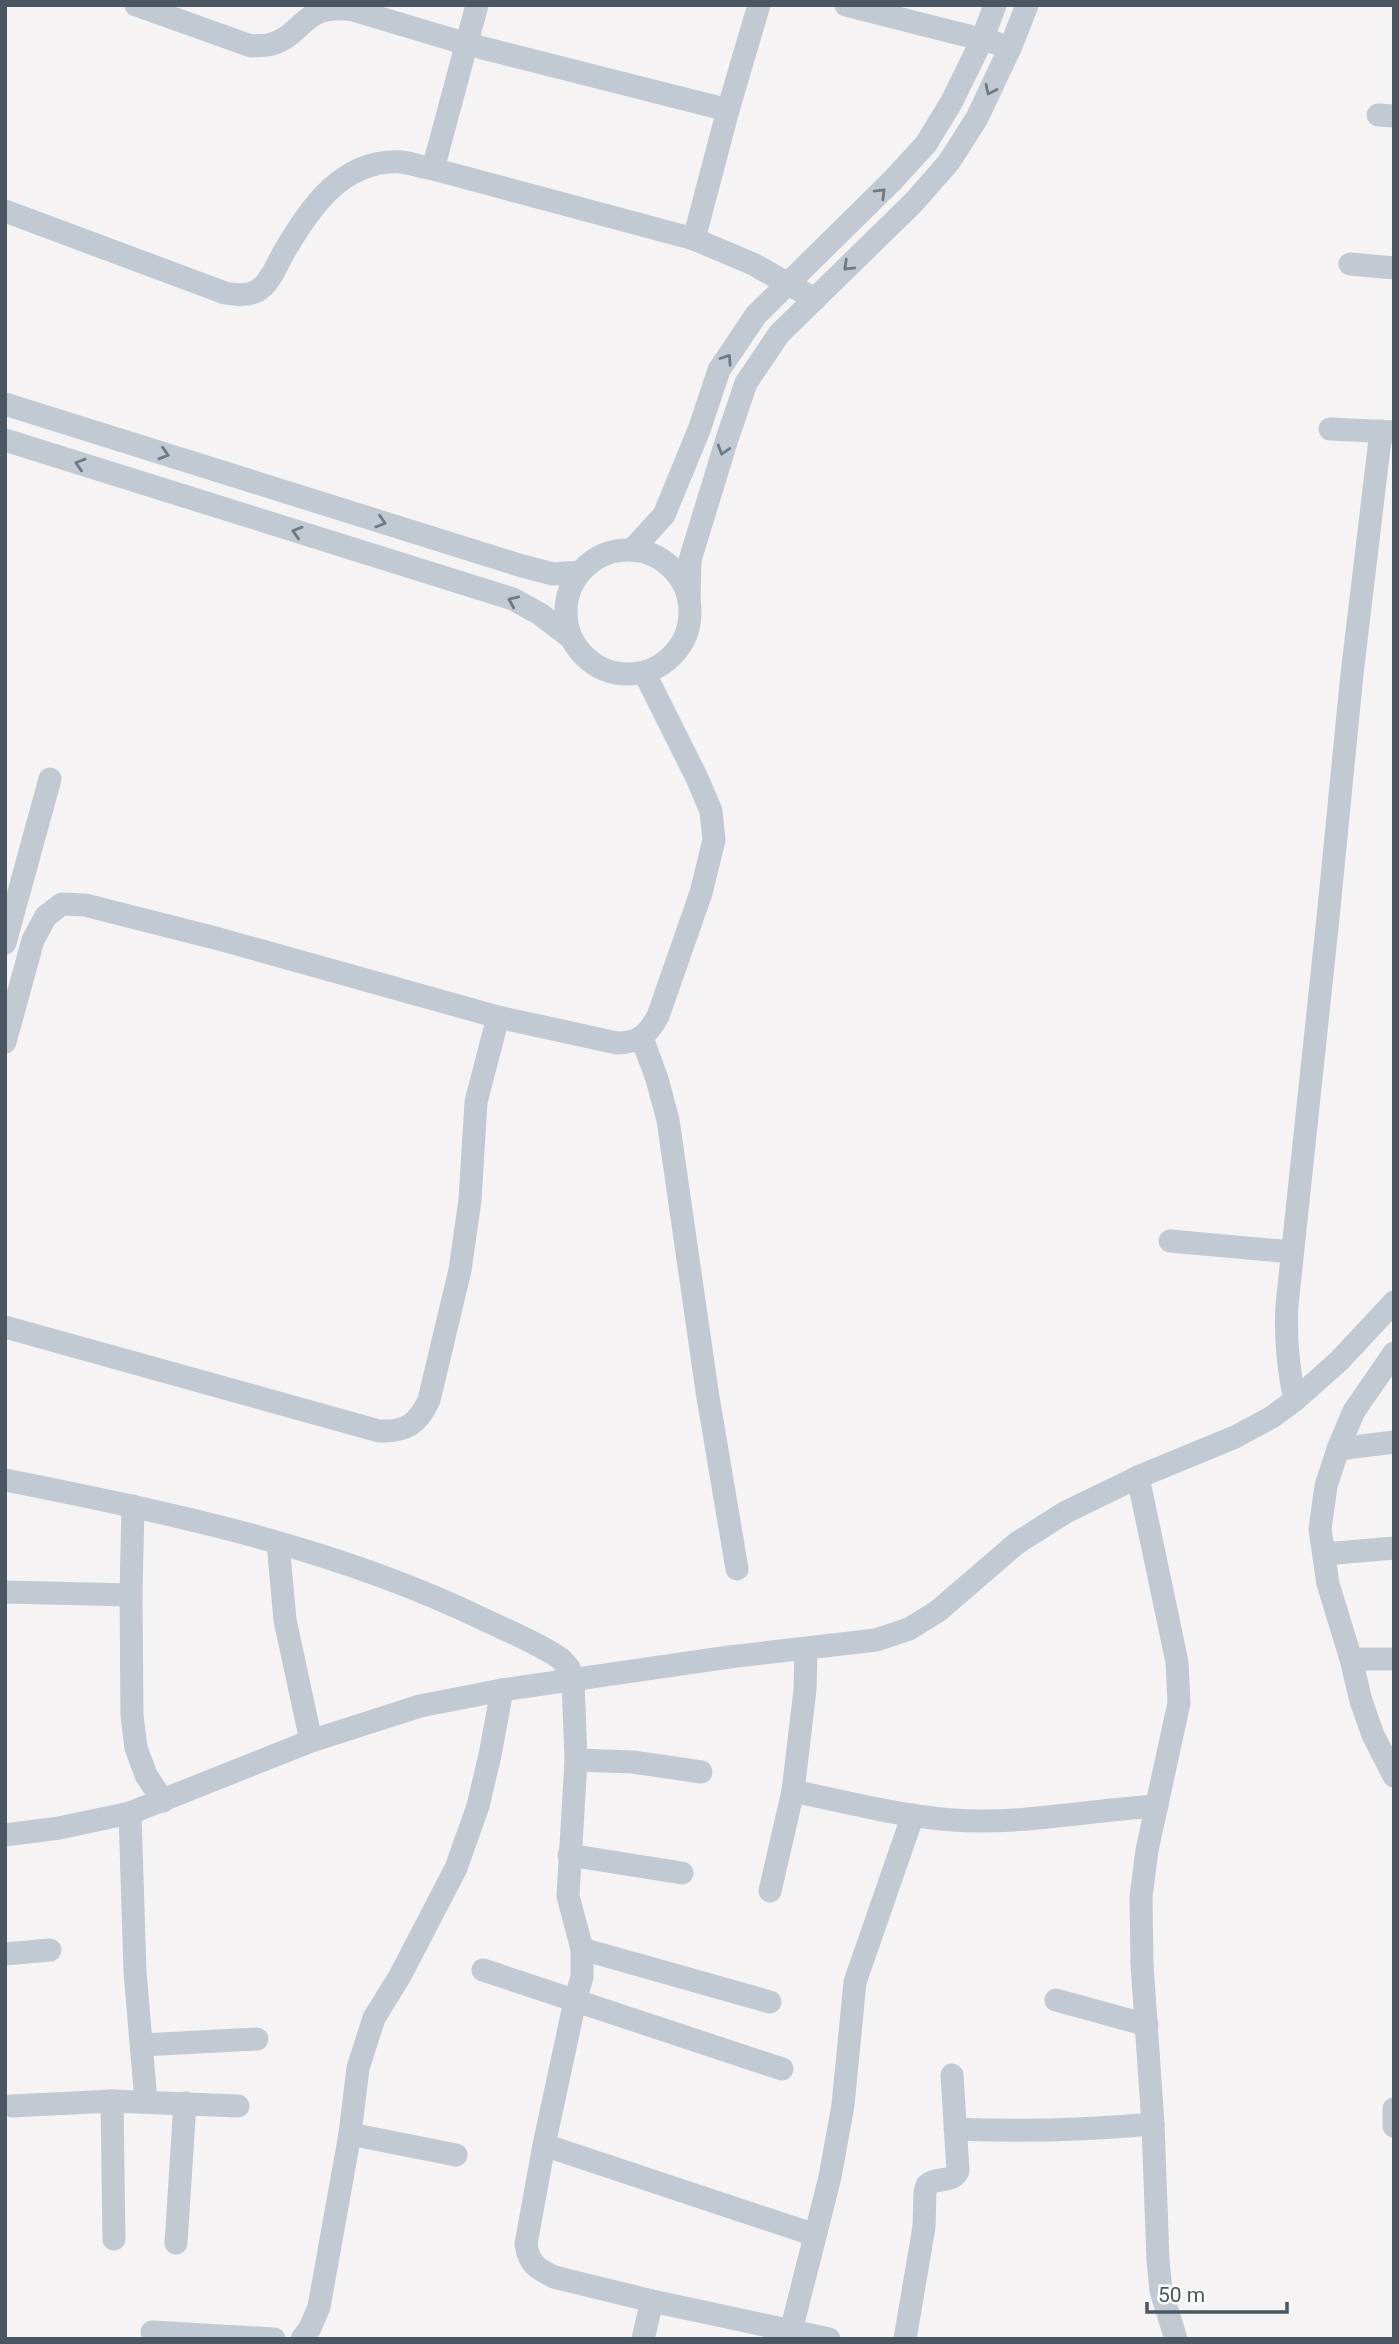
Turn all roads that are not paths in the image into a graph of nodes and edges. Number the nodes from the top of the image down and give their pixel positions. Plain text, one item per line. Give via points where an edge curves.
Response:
1 (136, 5) edge
2 (477, 5) edge
3 (759, 5) edge
4 (846, 5) edge
5 (995, 5) edge
6 (1027, 5) edge
7 (982, 40) junction
8 (467, 44) junction
9 (1012, 46) junction
10 (728, 110) junction
11 (433, 169) junction
12 (5, 211) edge
13 (694, 239) junction
14 (1350, 264) dead end
15 (1394, 268) edge
16 (789, 284) junction
17 (815, 299) junction
18 (5, 404) edge
19 (1330, 429) dead end
20 (1388, 431) edge
21 (5, 440) edge
22 (632, 550) junction
23 (580, 572) junction
24 (689, 600) junction
25 (570, 637) junction
26 (644, 673) junction
27 (50, 779) dead end
28 (5, 943) edge
29 (498, 1017) junction
30 (642, 1038) junction
31 (5, 1042) edge
32 (1170, 1241) dead end
33 (1292, 1252) junction
34 (1394, 1302) edge
35 (5, 1327) edge
36 (1394, 1353) edge
37 (1295, 1400) junction
38 (1394, 1443) edge
39 (1338, 1449) junction
40 (1139, 1477) junction
41 (5, 1480) edge
42 (132, 1506) junction
43 (278, 1543) junction
44 (1394, 1548) edge
45 (1324, 1554) junction
46 (737, 1569) dead end
47 (5, 1592) edge
48 (131, 1595) junction
49 (806, 1650) junction
50 (1351, 1659) junction
51 (1394, 1659) edge
52 (573, 1680) junction
53 (502, 1690) junction
54 (311, 1741) junction
55 (576, 1760) junction
56 (701, 1772) dead end
57 (1394, 1776) edge
58 (793, 1791) junction
59 (163, 1801) junction
60 (1157, 1805) junction
61 (130, 1813) junction
62 (913, 1815) junction
63 (5, 1835) edge
64 (569, 1855) junction
65 (682, 1873) dead end
66 (770, 1891) dead end
67 (582, 1949) junction
68 (50, 1950) dead end
69 (5, 1954) edge
70 (484, 1970) dead end
71 (1056, 2000) dead end
72 (575, 2001) junction
73 (770, 2002) dead end
74 (1147, 2025) junction
75 (257, 2039) dead end
76 (142, 2045) junction
77 (782, 2069) dead end
78 (952, 2075) dead end
79 (112, 2101) junction
80 (146, 2101) junction
81 (185, 2103) junction
82 (12, 2106) dead end
83 (238, 2106) dead end
84 (1394, 2109) edge
85 (1153, 2124) junction
86 (1394, 2126) edge
87 (955, 2129) junction
88 (350, 2134) junction
89 (544, 2145) junction
90 (456, 2155) dead end
91 (815, 2235) junction
92 (114, 2239) dead end
93 (176, 2243) dead end
94 (652, 2301) junction
95 (152, 2332) dead end
96 (790, 2335) edge
97 (274, 2339) edge
98 (302, 2339) edge
99 (643, 2339) edge
100 (829, 2339) edge
101 (905, 2339) edge
102 (1176, 2339) edge

1 - 8 street via 251,46 283,39 307,18 336,8
2 - 8 street
3 - 10 street
4 - 7 street
5 - 7 street
6 - 9 street
7 - 9 street
16 -> 7 street via 926,144
8 - 10 street
8 - 11 street
9 -> 17 street via 977,118 949,162
10 - 13 street
11 - 12 street via 401,162 369,166 344,177 303,220 269,278 258,290 242,296
11 - 13 street
13 - 16 street
14 - 15 street
16 - 17 street
22 -> 16 street via 664,515 719,370 756,315
17 -> 24 street via 779,334 746,383 691,560
18 -> 23 street via 522,566 553,574
19 - 20 street
20 - 33 street via 1352,674
25 -> 21 street via 513,599
22 - 23 street via 613,551
22 - 24 street via 671,566
23 - 25 street via 569,591 565,616
24 - 26 street via 688,629 678,649
25 - 26 street via 591,663 606,671
26 - 30 street via 711,811 713,840 701,892 658,1016
27 - 28 street
29 - 30 street via 617,1043
29 - 31 street via 205,935 85,905 62,904 46,916 33,940
29 - 35 street via 477,1102 460,1270 429,1400 422,1416 410,1426 379,1431
30 - 46 street via 672,1145
32 - 33 street
33 - 37 street via 1285,1340
34 - 37 street
36 - 39 street via 1354,1411
37 - 40 street via 1235,1437
38 - 39 street
39 - 45 street via 1326,1486 1320,1529
40 - 49 street via 1066,1512 1017,1543 938,1611 909,1629 876,1640
40 - 60 street via 1177,1662 1179,1703
41 - 42 street
42 - 43 street
42 - 48 street
43 - 52 street via 444,1601 551,1652 569,1668
43 - 54 street via 285,1620
44 - 45 street
45 - 50 street via 1328,1584
47 - 48 street
48 - 59 street via 136,1748
49 - 52 street
49 - 58 street
50 - 51 street
50 - 57 street via 1373,1735
52 - 53 street
52 - 55 street
53 - 54 street via 420,1706
53 - 88 street via 478,1806 456,1868 374,2018 358,2068
54 - 59 street
55 - 56 street
55 - 64 street
58 - 62 street
58 - 66 street
59 - 61 street
60 - 62 street via 1001,1821
60 - 74 street via 1141,1897
61 - 63 street
61 - 76 street
62 - 91 street via 855,1982 841,2117
64 - 65 street
64 - 67 street via 568,1896
67 - 72 street via 582,1977
67 - 73 street
68 - 69 street
70 - 72 street
71 - 74 street
72 - 77 street
72 - 89 street
74 - 85 street
75 - 76 street
76 - 80 street
78 - 87 street
79 - 80 street
79 - 82 street
79 - 92 street
80 - 81 street
81 - 83 street
81 - 93 street
84 - 86 street
85 - 87 street via 1094,2130
85 - 102 street via 1161,2291
87 - 101 street via 956,2176 931,2181 925,2192 924,2227
88 - 90 street
88 - 98 street via 320,2307
89 - 91 street
89 - 94 street via 526,2244 528,2258 554,2277
91 - 96 street
94 - 96 street
94 - 99 street
95 - 97 street
96 - 100 street

